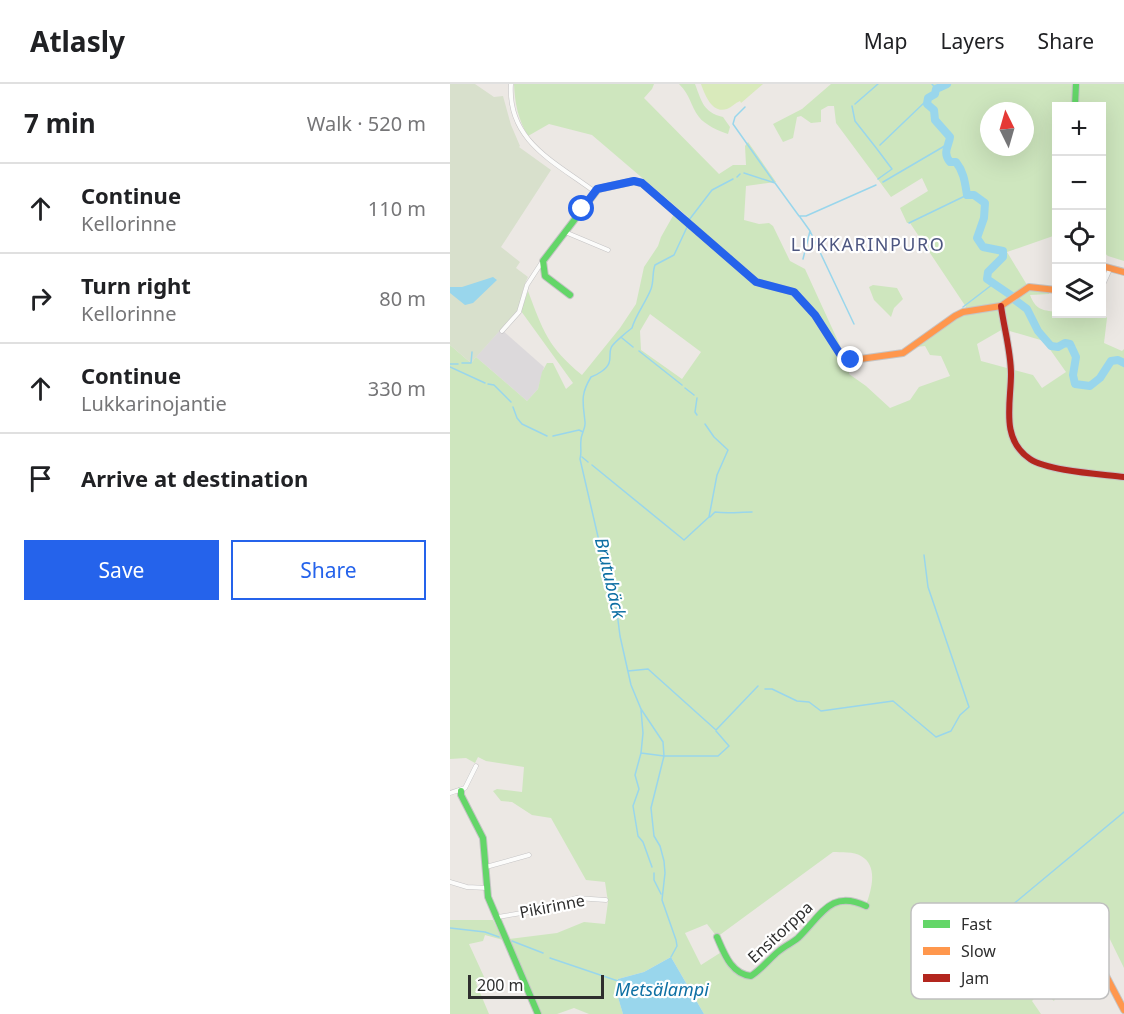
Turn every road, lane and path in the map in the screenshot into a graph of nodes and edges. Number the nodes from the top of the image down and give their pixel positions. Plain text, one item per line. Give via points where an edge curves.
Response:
1 (511, 84) edge
2 (1076, 84) edge
3 (1075, 102) edge
4 (594, 192) junction
5 (565, 232) junction
6 (608, 250) dead end
7 (543, 261) junction
8 (1106, 268) edge
9 (1110, 269) junction
10 (1124, 272) edge
11 (1106, 277) edge
12 (1052, 290) edge
13 (570, 295) dead end
14 (1000, 306) junction
15 (502, 331) dead end
16 (1124, 477) edge
17 (476, 766) dead end
18 (461, 791) junction
19 (450, 793) edge
20 (529, 855) dead end
21 (486, 867) junction
22 (450, 882) edge
23 (487, 888) junction
24 (606, 900) dead end
25 (866, 906) dead end
26 (498, 917) junction
27 (717, 937) dead end
28 (1109, 981) edge
29 (1124, 1010) edge
30 (538, 1014) edge

1 - 4 street via 513,110 530,144
2 - 3 street
4 - 5 street
4 - 14 street via 639,181 756,282 794,292 815,315 840,354 851,360 903,353 963,312
5 - 6 street
5 - 7 street
7 - 13 street via 545,276
7 - 15 street via 527,285 519,312
8 - 9 street
9 - 10 street
9 - 11 street
12 - 14 street via 1029,287
14 - 16 street via 1011,373 1008,420 1017,446 1030,459 1051,466
17 - 18 street
18 - 19 street
18 - 21 street via 480,830
20 - 21 street
21 - 23 street
22 - 23 street
23 - 26 street
24 - 26 street, Pikirinne via 576,898 540,910
25 - 27 street, Ensitorppa via 851,900 834,903 751,976 735,970
26 - 30 street
28 - 29 street

